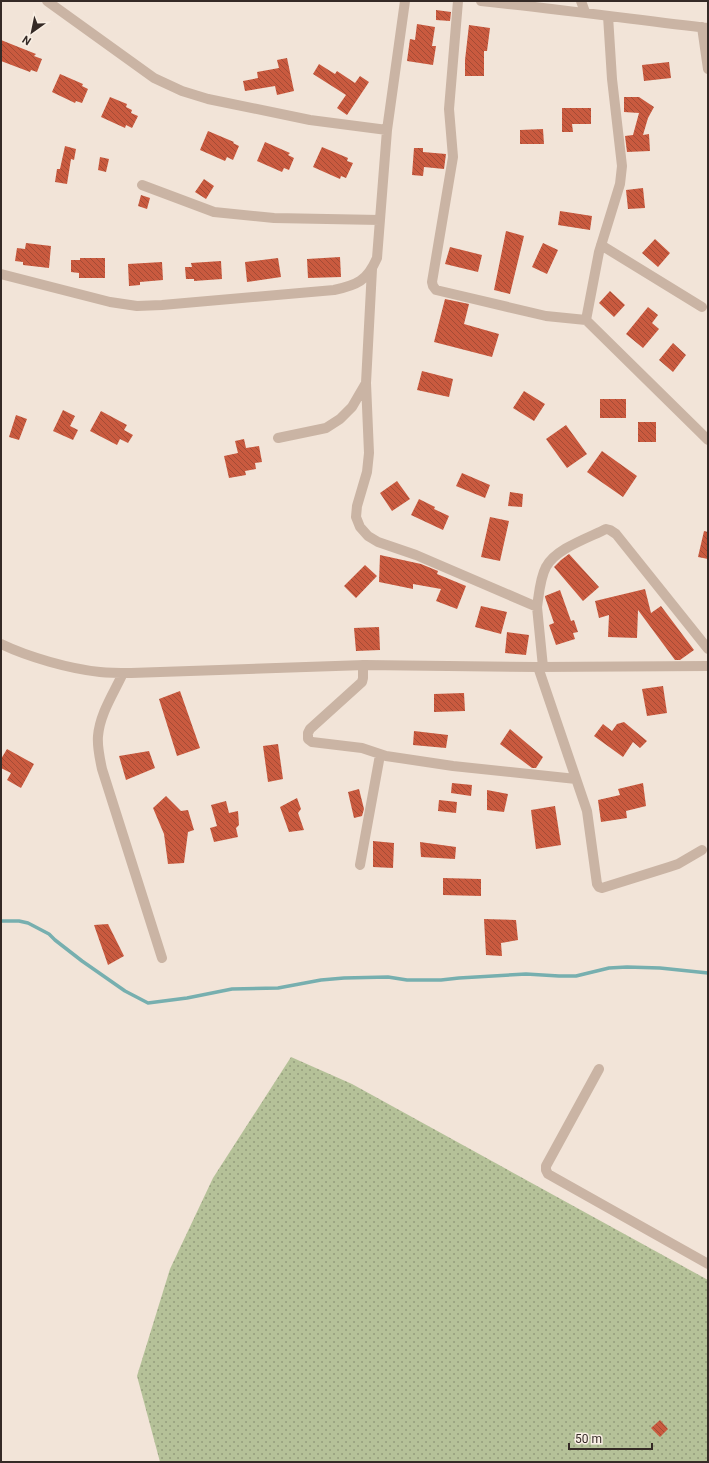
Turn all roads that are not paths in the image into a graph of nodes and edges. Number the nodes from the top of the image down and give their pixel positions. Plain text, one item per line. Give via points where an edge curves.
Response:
1 (47, 1) edge
2 (405, 1) edge
3 (458, 1) edge
4 (481, 1) edge
5 (581, 1) edge
6 (585, 12) junction
7 (608, 16) junction
8 (705, 28) edge
9 (708, 70) edge
10 (387, 130) junction
11 (142, 185) dead end
12 (380, 220) junction
13 (601, 245) junction
14 (372, 270) junction
15 (1, 274) edge
16 (702, 307) dead end
17 (586, 320) junction
18 (366, 383) junction
19 (278, 438) dead end
20 (708, 440) edge
21 (537, 606) junction
22 (1, 644) edge
23 (708, 649) edge
24 (363, 665) junction
25 (708, 666) edge
26 (541, 667) junction
27 (123, 673) junction
28 (380, 755) junction
29 (576, 780) junction
30 (702, 850) dead end
31 (360, 865) dead end
32 (162, 958) dead end
33 (598, 1069) dead end
34 (708, 1264) edge

1 - 10 street via 154,78 182,91 208,99 310,120
2 - 10 street
3 - 17 street via 450,109 453,157 433,286 436,290 546,316
4 - 6 street
5 - 6 street
6 - 7 street
7 - 8 street
7 - 13 street via 622,166 620,184
8 - 9 street
10 - 12 street
11 - 12 street via 214,212 312,220
12 - 14 street via 377,258
13 - 16 street
13 - 17 street
14 - 15 street via 350,286 334,290 137,306 110,302
14 - 18 street
17 - 20 street
18 - 19 street via 340,420 326,428
18 - 21 street via 369,453 367,472 356,506 356,517 360,527 378,542 416,555
21 - 23 street via 549,561 558,552 610,530 616,534
21 - 26 street
22 - 27 street via 41,659 99,672
24 - 26 street
24 - 27 street
24 - 28 street via 362,682 310,729 308,739 318,744 362,748
25 - 26 street
26 - 29 street
27 - 32 street via 101,721 98,736 99,753
28 - 29 street
28 - 31 street
29 - 30 street via 587,811 599,887 678,864
33 - 34 street via 546,1166 548,1174

